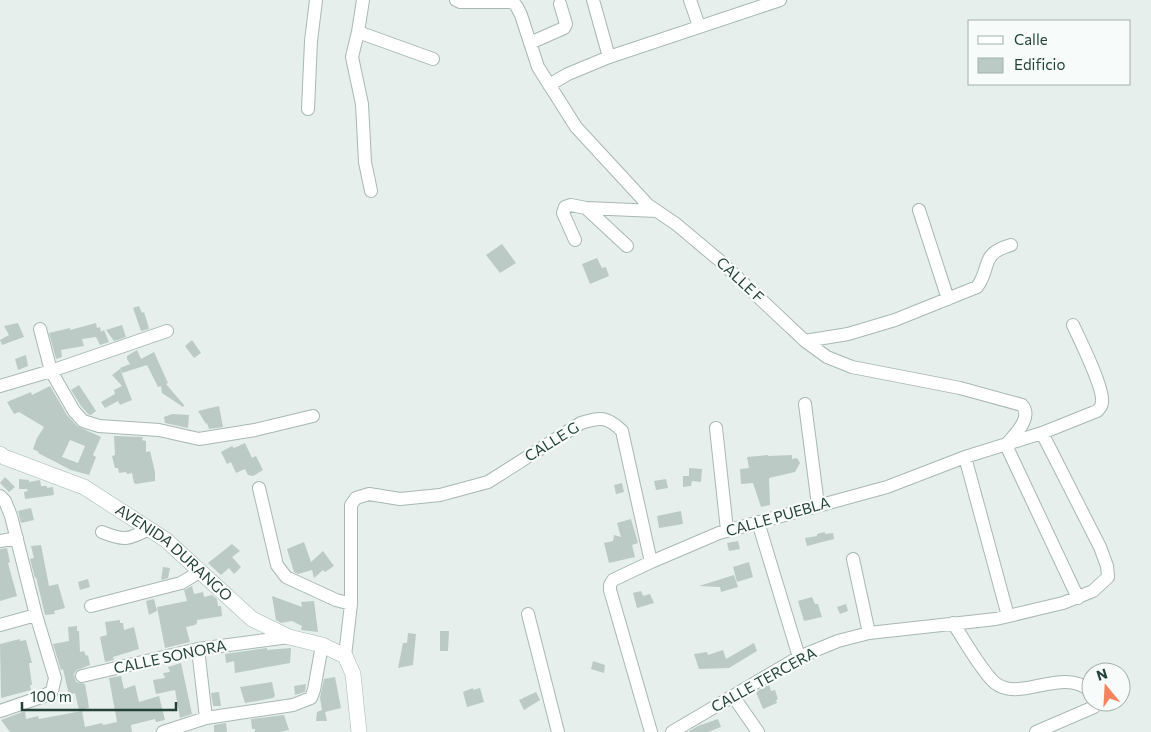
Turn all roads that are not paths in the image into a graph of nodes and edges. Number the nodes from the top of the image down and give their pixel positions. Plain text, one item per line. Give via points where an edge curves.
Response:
1 (316, 0) edge
2 (363, 0) edge
3 (456, 0) edge
4 (593, 0) edge
5 (690, 0) edge
6 (780, 0) edge
7 (560, 4) dead end
8 (699, 26) junction
9 (358, 32) junction
10 (530, 43) junction
11 (609, 57) junction
12 (433, 60) dead end
13 (549, 85) junction
14 (308, 109) dead end
15 (371, 191) dead end
16 (586, 208) junction
17 (919, 210) dead end
18 (657, 211) junction
19 (575, 240) dead end
20 (1011, 245) dead end
21 (627, 246) dead end
22 (948, 298) junction
23 (1073, 325) dead end
24 (40, 329) dead end
25 (167, 331) dead end
26 (805, 341) junction
27 (51, 371) junction
28 (0, 386) edge
29 (805, 404) dead end
30 (313, 416) dead end
31 (716, 428) dead end
32 (1042, 432) junction
33 (1006, 445) junction
34 (0, 454) edge
35 (965, 457) junction
36 (259, 488) dead end
37 (0, 496) edge
38 (818, 505) junction
39 (758, 522) junction
40 (149, 529) junction
41 (727, 530) junction
42 (102, 532) dead end
43 (17, 538) junction
44 (0, 541) edge
45 (853, 559) dead end
46 (651, 562) junction
47 (201, 571) junction
48 (1078, 598) junction
49 (351, 604) junction
50 (91, 606) dead end
51 (528, 614) dead end
52 (36, 615) junction
53 (1008, 616) junction
54 (953, 623) junction
55 (0, 625) edge
56 (869, 633) junction
57 (289, 637) junction
58 (322, 645) junction
59 (198, 649) junction
60 (345, 656) junction
61 (799, 657) junction
62 (82, 676) dead end
63 (1081, 686) edge
64 (733, 696) junction
65 (0, 711) edge
66 (1086, 712) edge
67 (206, 718) junction
68 (1061, 727) edge
69 (163, 732) edge
70 (359, 732) edge
71 (558, 732) edge
72 (652, 732) edge
73 (672, 732) edge
74 (758, 732) edge
75 (1036, 732) edge

1 - 14 street
2 - 9 street
3 - 10 street, CALLE F via 514,3
4 - 11 street
5 - 8 street
6 - 8 street
7 - 10 street via 566,24 564,28
8 - 11 street
9 - 12 street
9 - 15 street via 352,57 362,104 365,162
10 - 13 street, CALLE F via 538,67
11 - 13 street
13 - 18 street, CALLE F via 576,127
16 - 18 street
16 - 19 street via 564,207 563,213
16 - 21 street
17 - 22 street
18 - 26 street, CALLE F via 719,260
20 - 22 street via 992,253 977,286
22 - 26 street via 896,320 848,334
23 - 32 street, CALLE PUEBLA via 1090,360 1103,399 1101,406 1097,412
24 - 27 street
25 - 27 street
26 - 33 street, CALLE F via 828,358 852,367 960,388 1022,405 1026,415 1024,421
27 - 28 street
27 - 30 street via 74,411 83,421 99,426 159,430 199,439
29 - 38 street
31 - 41 street
32 - 33 street, CALLE PUEBLA
32 - 48 street, CALLE TERCERA via 1107,566 1108,577 1093,591
33 - 35 street, CALLE PUEBLA
33 - 48 street
34 - 40 main road, AVENIDA DURANGO via 84,487
35 - 38 street, CALLE PUEBLA via 887,487
35 - 53 street
36 - 49 street via 277,565 286,577
37 - 43 street via 5,501
38 - 39 street, CALLE PUEBLA
39 - 41 street, CALLE PUEBLA
39 - 61 street
40 - 42 street via 134,538 119,539
40 - 47 main road, AVENIDA DURANGO
41 - 46 street, CALLE PUEBLA
43 - 44 street
43 - 52 street
45 - 56 street
46 - 49 street, CALLE G via 622,431 612,421 597,418 581,424 488,482 440,495 400,499 363,495 356,498 351,505
46 - 72 street, CALLE PUEBLA via 614,580 610,590
47 - 50 street via 181,583
47 - 57 main road, AVENIDA DURANGO via 252,619
48 - 53 street, CALLE TERCERA
49 - 60 street
51 - 71 street
52 - 55 street
52 - 65 street via 55,678 52,691
53 - 54 street, CALLE TERCERA
54 - 56 street, CALLE TERCERA
54 - 63 street via 990,678 1004,688 1074,682
56 - 61 street, CALLE TERCERA
57 - 58 main road, AVENIDA DURANGO
57 - 59 street, CALLE SONORA
58 - 60 main road, AVENIDA DURANGO
58 - 67 street via 311,698 293,705
59 - 62 street, CALLE SONORA
59 - 67 street
60 - 70 main road via 353,674
61 - 64 street, CALLE TERCERA
64 - 73 street, CALLE TERCERA
64 - 74 street
66 - 68 street
67 - 69 street
68 - 75 street

